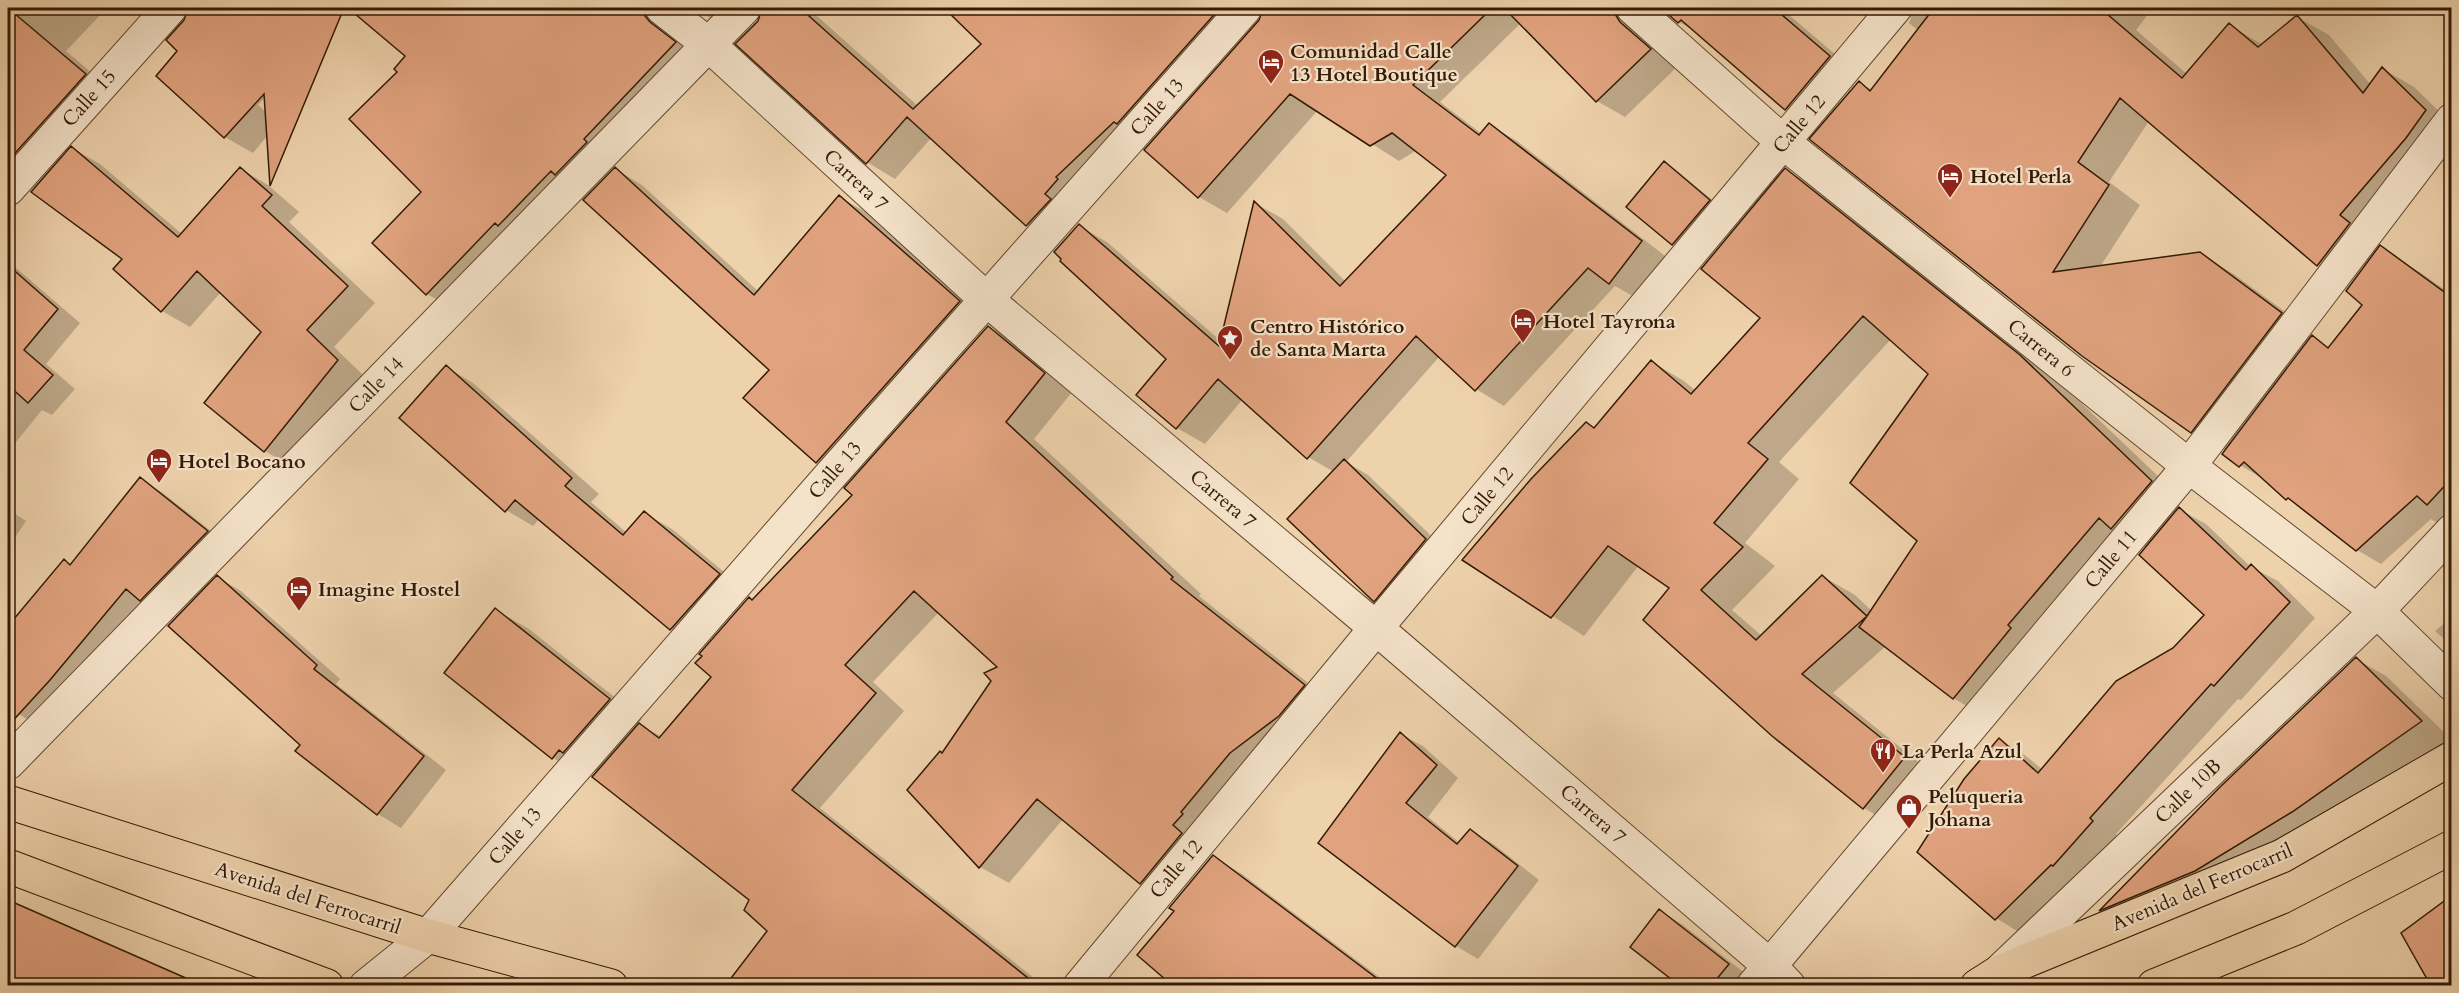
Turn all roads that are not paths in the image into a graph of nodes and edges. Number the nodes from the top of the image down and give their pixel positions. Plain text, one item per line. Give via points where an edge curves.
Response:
1 (170, 8) edge
2 (662, 8) edge
3 (744, 8) edge
4 (1245, 8) edge
5 (1634, 8) edge
6 (1895, 8) edge
7 (708, 44) junction
8 (2451, 120) edge
9 (1784, 143) junction
10 (8, 189) edge
11 (986, 299) junction
12 (2189, 466) junction
13 (2451, 531) edge
14 (2377, 611) junction
15 (1376, 627) junction
16 (2451, 684) edge
17 (9, 758) edge
18 (2451, 758) edge
19 (8, 802) edge
20 (2451, 846) edge
21 (8, 866) edge
22 (428, 936) junction
23 (1771, 979) edge
24 (1988, 979) edge
25 (327, 986) edge
26 (366, 986) edge
27 (611, 986) edge
28 (1080, 986) edge
29 (2154, 986) edge

1 - 10 street, Calle 15
2 - 7 street, Carrera 7
3 - 7 street, Calle 14
4 - 11 street, Calle 13
5 - 9 street, Carrera 6
6 - 9 street, Calle 12
7 - 11 street, Carrera 7
7 - 17 street, Calle 14
8 - 12 street, Calle 11
9 - 12 street, Carrera 6
9 - 15 street, Calle 12
11 - 15 street, Carrera 7
11 - 22 street, Calle 13
12 - 14 street, Carrera 6
12 - 23 street, Calle 11
13 - 14 street, Calle 10B
14 - 16 street, Carrera 6
14 - 24 street, Calle 10B
15 - 23 street, Carrera 7
15 - 28 street, Calle 12
18 - 24 main road, Avenida del Ferrocarril via 2282,856
19 - 22 main road, Avenida del Ferrocarril
20 - 29 main road via 2296,928
21 - 25 main road
22 - 26 street, Calle 13
22 - 27 main road, Avenida del Ferrocarril

